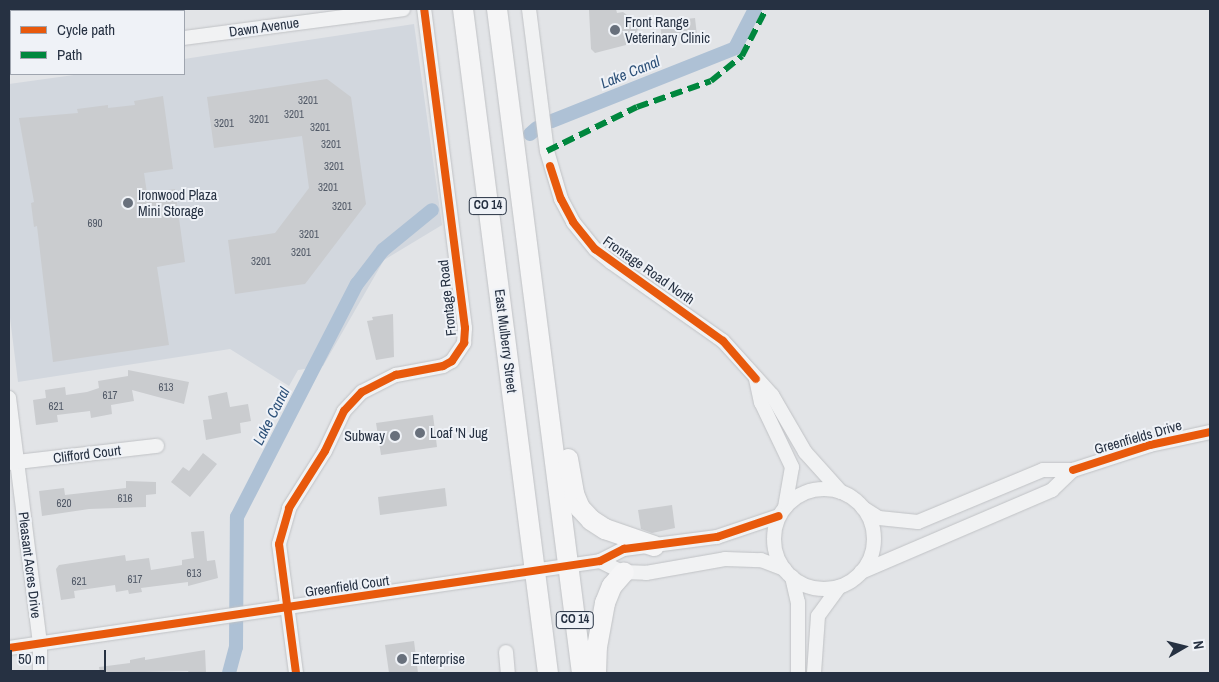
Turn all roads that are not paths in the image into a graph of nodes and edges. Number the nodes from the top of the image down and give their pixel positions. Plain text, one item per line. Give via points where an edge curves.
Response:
1 (403, 9) edge
2 (424, 9) edge
3 (463, 9) edge
4 (497, 9) edge
5 (529, 9) edge
6 (185, 38) edge
7 (536, 314) junction
8 (756, 379) junction
9 (9, 398) edge
10 (1210, 432) edge
11 (158, 446) dead end
12 (13, 462) edge
13 (1073, 470) junction
14 (840, 492) junction
15 (863, 508) junction
16 (782, 512) junction
17 (654, 546) junction
18 (600, 562) junction
19 (569, 566) junction
20 (535, 571) junction
21 (624, 572) junction
22 (862, 572) junction
23 (788, 573) junction
24 (839, 587) junction
25 (286, 608) junction
26 (40, 644) junction
27 (9, 648) edge
28 (506, 652) dead end
29 (40, 673) edge
30 (296, 673) edge
31 (508, 673) edge
32 (548, 673) edge
33 (582, 673) edge
34 (596, 673) edge
35 (798, 673) edge
36 (814, 673) edge

1 - 6 street, Dawn Avenue
2 - 25 street, Frontage Road via 465,328 464,343 452,361 396,375 370,386 344,411 280,530
3 - 20 highway, East Mulberry Street / CO 14
4 - 7 highway, CO 14
5 - 8 street, Frontage Road North via 552,176 574,222 595,249 611,262 723,341
7 - 17 highway via 556,367 571,479 580,508 605,529
7 - 19 highway, CO 14
8 - 14 street, Frontage Road North via 772,396 805,452
8 - 16 street via 761,402 792,467
9 - 12 street, Pleasant Acres Drive
10 - 13 street, Greenfields Drive via 1150,445
11 - 12 street, Clifford Court
12 - 26 street, Pleasant Acres Drive
13 - 15 street via 1043,470 918,522 879,518
13 - 22 street via 1052,490
14 - 15 street
14 - 16 street via 813,490
15 - 22 street via 873,533 873,547
16 - 17 street via 717,537
16 - 23 street via 774,538
17 - 18 street via 624,549
18 - 19 street, Greenfield Court
18 - 21 street
19 - 20 street, Greenfield Court
19 - 33 highway, CO 14
20 - 25 street, Greenfield Court
20 - 32 highway, East Mulberry Street / CO 14
21 - 23 street via 646,573 725,558 761,560
21 - 34 highway via 612,586 605,603
22 - 24 street
23 - 24 street via 811,587
23 - 35 street via 798,602
24 - 36 street via 818,616
25 - 26 street, Greenfield Court
25 - 30 street, Frontage Road
26 - 27 street, Greenfield Court
26 - 29 street, Pleasant Acres Drive
28 - 31 street

